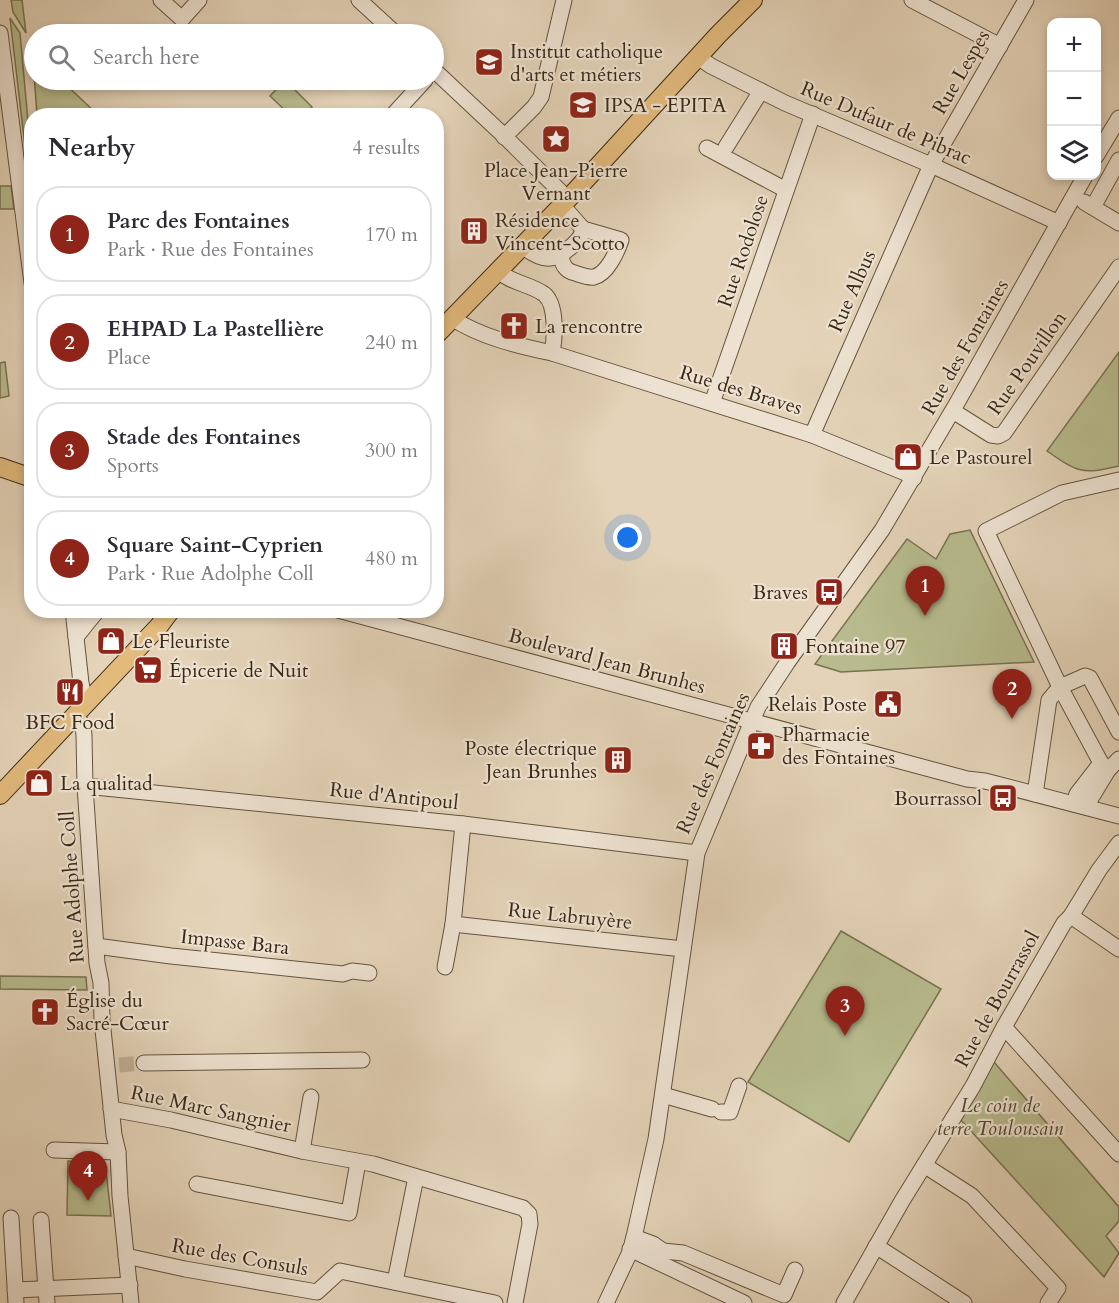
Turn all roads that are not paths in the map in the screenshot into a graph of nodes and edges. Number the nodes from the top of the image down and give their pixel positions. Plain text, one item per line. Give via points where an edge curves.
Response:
1 (161, 0) edge
2 (199, 0) edge
3 (359, 0) edge
4 (564, 0) edge
5 (753, 0) edge
6 (912, 0) edge
7 (1026, 0) edge
8 (385, 24) edge
9 (0, 33) edge
10 (1000, 46) junction
11 (698, 57) junction
12 (444, 80) edge
13 (415, 90) edge
14 (761, 92) junction
15 (399, 108) edge
16 (813, 114) junction
17 (1119, 118) edge
18 (504, 137) junction
19 (726, 147) dead end
20 (707, 148) dead end
21 (1101, 148) edge
22 (1119, 160) edge
23 (932, 165) junction
24 (1083, 180) edge
25 (786, 190) junction
26 (1074, 196) junction
27 (565, 202) junction
28 (1093, 207) junction
29 (24, 220) edge
30 (1059, 223) junction
31 (1119, 223) edge
32 (583, 229) junction
33 (522, 246) junction
34 (561, 257) junction
35 (1119, 267) edge
36 (498, 271) junction
37 (452, 318) junction
38 (444, 326) edge
39 (552, 353) junction
40 (712, 403) junction
41 (953, 411) junction
42 (812, 435) junction
43 (0, 467) edge
44 (24, 475) edge
45 (914, 478) junction
46 (1118, 483) edge
47 (74, 618) edge
48 (91, 618) edge
49 (165, 618) edge
50 (172, 618) edge
51 (368, 618) edge
52 (159, 626) junction
53 (76, 637) junction
54 (1060, 687) junction
55 (90, 700) junction
56 (71, 722) junction
57 (753, 722) junction
58 (1119, 732) edge
59 (1109, 764) edge
60 (85, 786) junction
61 (1035, 794) junction
62 (0, 795) edge
63 (1081, 805) junction
64 (1119, 816) edge
65 (463, 824) junction
66 (1119, 843) edge
67 (697, 853) junction
68 (1071, 916) junction
69 (453, 924) junction
70 (96, 946) junction
71 (683, 949) junction
72 (1119, 949) edge
73 (445, 968) dead end
74 (369, 973) dead end
75 (1004, 1027) junction
76 (362, 1060) dead end
77 (144, 1063) tunnel mouth
78 (739, 1086) dead end
79 (663, 1095) junction
80 (311, 1097) dead end
81 (111, 1109) junction
82 (54, 1150) dead end
83 (302, 1151) junction
84 (118, 1152) junction
85 (1119, 1154) edge
86 (366, 1163) junction
87 (924, 1165) junction
88 (417, 1177) junction
89 (197, 1184) dead end
90 (11, 1218) dead end
91 (41, 1220) dead end
92 (632, 1243) junction
93 (876, 1246) junction
94 (126, 1256) junction
95 (795, 1270) dead end
96 (395, 1282) junction
97 (130, 1285) junction
98 (46, 1296) edge
99 (16, 1297) edge
100 (131, 1303) edge
101 (495, 1303) edge
102 (515, 1303) edge
103 (606, 1303) edge
104 (744, 1303) edge
105 (844, 1303) edge
106 (964, 1303) edge
107 (1048, 1303) edge

1 - 2 street via 182,19
3 - 8 street
4 - 18 street via 541,97
5 - 11 main road
6 - 10 street
7 - 10 street, Rue Lespes
9 - 29 street
10 - 23 street, Rue Lespes
11 - 14 street, Rue Dufaur de Pibrac
11 - 27 main road
12 - 18 street
13 - 15 street
14 - 16 street, Rue Dufaur de Pibrac
14 - 19 street
16 - 23 street, Rue Dufaur de Pibrac
16 - 25 street, Rue Rodolose
17 - 21 street
18 - 27 street
20 - 25 street
22 - 28 street
23 - 30 street, Rue Dufaur de Pibrac
23 - 42 street, Rue Albus
24 - 26 street, Rue des Fontaines
25 - 40 street, Rue Rodolose
26 - 28 street
26 - 30 street, Rue des Fontaines
27 - 32 street
27 - 33 main road
28 - 31 street
30 - 41 street, Rue des Fontaines
32 - 34 street via 582,236
32 - 34 street via 621,240 616,257 590,278 569,272
33 - 34 street via 535,256
33 - 36 main road
35 - 41 street, Rue Pouvillon via 1004,433 991,435
36 - 37 main road
36 - 39 street via 545,295 550,302 555,339
37 - 38 main road
37 - 39 street, Rue des Braves via 465,327
39 - 40 street, Rue des Braves
40 - 42 street, Rue des Braves
41 - 45 street, Rue des Fontaines
42 - 45 street, Rue des Braves
43 - 44 main road
45 - 57 street, Rue des Fontaines via 880,534 762,701
46 - 54 street via 1062,494 986,531
47 - 53 street
48 - 53 street
49 - 52 main road
50 - 52 main road
51 - 57 street, Boulevard Jean Brunhes
52 - 55 main road
53 - 55 street via 81,683
54 - 58 street via 1085,676 1090,678
54 - 59 street
54 - 61 street via 1049,700
55 - 56 main road
56 - 60 street, Rue Adolphe Coll via 83,725
56 - 62 main road
57 - 61 street, Boulevard Jean Brunhes
57 - 67 street, Rue des Fontaines
59 - 63 street via 1091,798
60 - 65 street, Rue d'Antipoul
60 - 70 street, Rue Adolphe Coll
61 - 63 street, Boulevard Jean Brunhes
63 - 64 street, Boulevard Jean Brunhes
65 - 67 street, Rue d'Antipoul
65 - 69 street
66 - 68 street, Rue de Bourrassol
67 - 71 street, Rue des Fontaines
68 - 72 street
68 - 75 street, Rue de Bourrassol
69 - 71 street, Rue Labruyère
69 - 73 street
70 - 74 street, Impasse Bara via 343,974
70 - 81 street, Rue Adolphe Coll via 102,1020 113,1066
71 - 79 street, Rue des Fontaines
75 - 85 street
75 - 87 street, Rue de Bourrassol
76 - 77 street
78 - 79 street via 730,1112
79 - 92 street, Rue des Fontaines
80 - 83 street, Rue Marc Sangnier
81 - 83 street, Rue Marc Sangnier
81 - 84 street, Rue Adolphe Coll
82 - 84 street
83 - 86 street, Rue Marc Sangnier
84 - 94 street, Rue Adolphe Coll
86 - 88 street, Rue Marc Sangnier
86 - 89 street via 349,1213
87 - 93 street, Rue de Bourrassol
87 - 107 street via 972,1196 1058,1288
88 - 96 street
88 - 102 street, Rue Marc Sangnier via 523,1208 528,1214 530,1224
90 - 99 street
91 - 98 street
92 - 95 street via 683,1253 784,1295
92 - 103 street, Rue des Fontaines
92 - 104 street
93 - 105 street, Rue de Bourrassol
93 - 106 street
94 - 96 street, Rue des Consuls via 316,1292 340,1272
94 - 97 street, Rue Adolphe Coll
96 - 101 street
97 - 98 street
97 - 100 street, Rue Adolphe Coll
98 - 99 street

